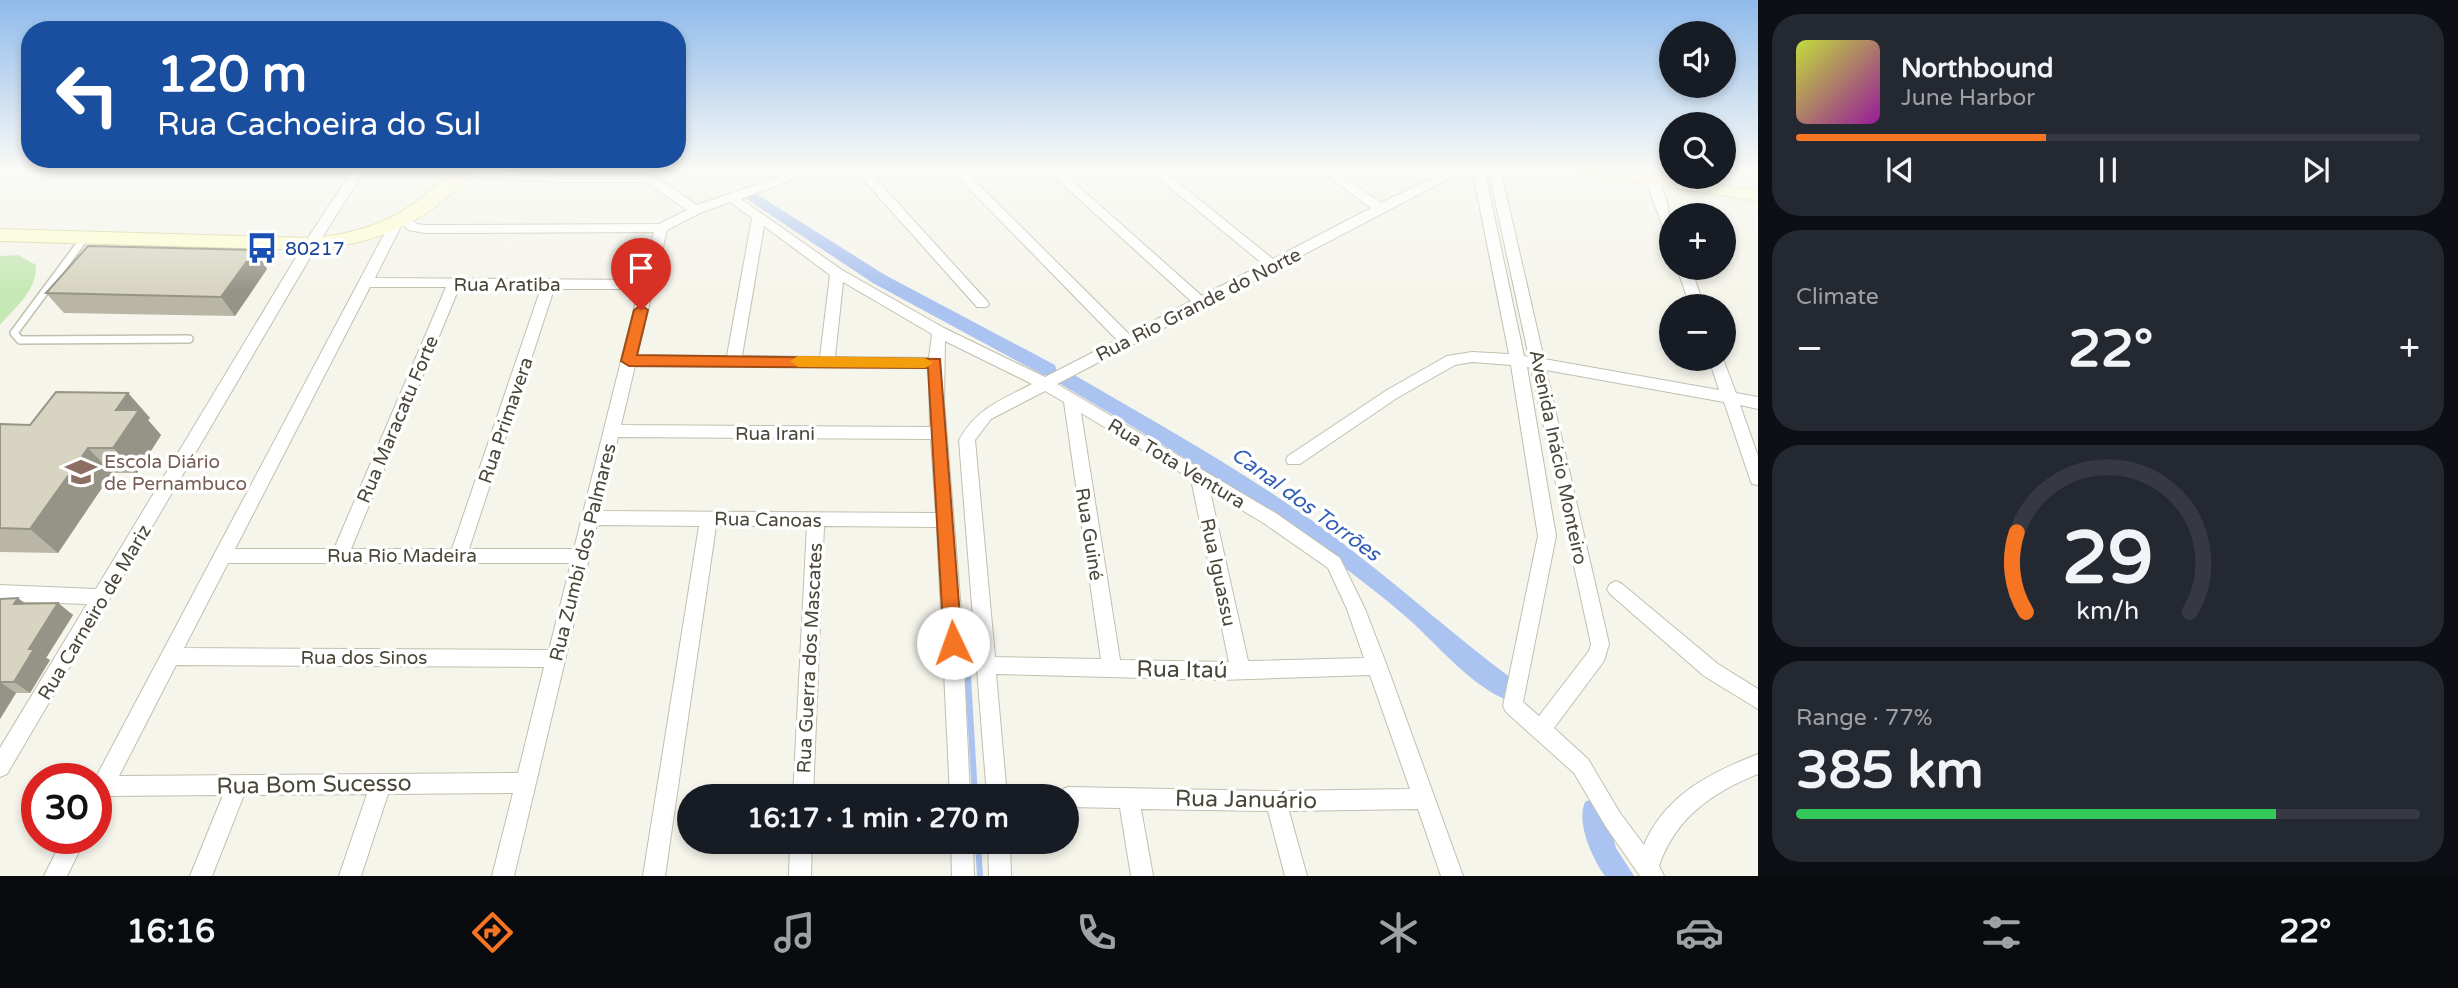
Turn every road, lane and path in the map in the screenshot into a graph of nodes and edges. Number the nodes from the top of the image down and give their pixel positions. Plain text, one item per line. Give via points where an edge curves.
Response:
1 (334, 209) edge
2 (420, 209) edge
3 (699, 209) edge
4 (749, 209) edge
5 (896, 209) edge
6 (996, 209) edge
7 (1097, 209) edge
8 (1203, 209) edge
9 (1378, 209) edge
10 (1487, 209) edge
11 (1503, 209) edge
12 (696, 210) joint
13 (759, 216) junction
14 (400, 223) junction
15 (661, 228) junction
16 (0, 235) edge
17 (86, 236) junction
18 (311, 244) junction
19 (1274, 266) junction
20 (837, 273) junction
21 (366, 282) junction
22 (454, 284) junction
23 (549, 284) junction
24 (647, 285) junction
25 (982, 303) dead end
26 (1202, 303) junction
27 (939, 332) junction
28 (189, 339) dead end
29 (1126, 340) junction
30 (1518, 360) junction
31 (629, 361) junction
32 (734, 361) junction
33 (827, 361) junction
34 (935, 363) junction
35 (1539, 363) junction
36 (1720, 371) edge
37 (1045, 384) junction
38 (1730, 398) junction
39 (1071, 400) junction
40 (1758, 403) edge
41 (611, 431) junction
42 (938, 433) junction
43 (1294, 460) dead end
44 (1198, 474) junction
45 (1758, 479) edge
46 (590, 518) junction
47 (709, 519) junction
48 (816, 520) junction
49 (946, 520) junction
50 (340, 555) junction
51 (459, 555) junction
52 (222, 556) junction
53 (581, 556) junction
54 (1616, 589) dead end
55 (0, 593) edge
56 (103, 597) junction
57 (171, 656) junction
58 (556, 659) junction
59 (987, 665) junction
60 (1378, 666) junction
61 (1112, 668) junction
62 (1240, 670) junction
63 (1758, 700) edge
64 (1541, 729) junction
65 (1758, 764) edge
66 (0, 767) edge
67 (112, 769) edge
68 (381, 783) junction
69 (526, 783) junction
70 (804, 784) edge
71 (959, 784) edge
72 (996, 784) edge
73 (238, 785) junction
74 (112, 791) edge
75 (1079, 797) edge
76 (1129, 798) junction
77 (1424, 799) junction
78 (1276, 801) junction
79 (67, 854) edge
80 (801, 854) edge
81 (962, 854) edge
82 (999, 854) edge
83 (1651, 871) edge
84 (55, 876) edge
85 (201, 876) edge
86 (350, 876) edge
87 (503, 876) edge
88 (654, 876) edge
89 (800, 876) edge
90 (963, 876) edge
91 (1000, 876) edge
92 (1142, 876) edge
93 (1296, 876) edge
94 (1452, 876) edge

1 - 18 street, Rua Carneiro de Mariz
2 - 14 main road
3 - 12 street
4 - 13 street, Rua Tota Ventura
5 - 25 street
6 - 29 street
7 - 26 street
8 - 19 street
9 - 19 street, Rua Rio Grande do Norte
10 - 30 street, Avenida Inácio Monteiro
11 - 35 street, Avenida Inácio Monteiro
12 - 15 street
13 - 20 street, Rua Tota Ventura
13 - 32 street
14 - 15 street via 425,229
14 - 18 main road via 343,242
14 - 21 street
15 - 24 street, Rua Zumbi dos Palmares
16 - 17 main road
17 - 18 main road
17 - 28 lane via 14,333 20,340
18 - 56 street, Rua Carneiro de Mariz
19 - 26 street, Rua Rio Grande do Norte
20 - 27 street, Rua Tota Ventura
20 - 33 street
21 - 22 street, Rua Aratiba
21 - 52 street
22 - 23 street, Rua Aratiba
22 - 50 street, Rua Maracatu Forte
23 - 24 street, Rua Aratiba
23 - 51 street, Rua Primavera
24 - 31 street, Rua Zumbi dos Palmares
26 - 29 street, Rua Rio Grande do Norte
27 - 34 street
27 - 37 street, Rua Tota Ventura
29 - 37 street, Rua Rio Grande do Norte
30 - 35 street
30 - 43 street via 1483,356 1452,360
30 - 64 street, Avenida Inácio Monteiro via 1547,536 1513,706
31 - 32 street
31 - 41 street, Rua Zumbi dos Palmares
32 - 33 street
33 - 34 street
34 - 42 street
35 - 38 street
35 - 64 street, Avenida Inácio Monteiro via 1600,644 1597,655
36 - 38 street
37 - 39 street, Rua Tota Ventura
37 - 59 street, Rua Rio Grande do Norte via 986,415 967,440
38 - 40 street
38 - 45 street
39 - 44 street, Rua Tota Ventura
39 - 61 street, Rua Guiné
41 - 42 street, Rua Irani
41 - 46 street, Rua Zumbi dos Palmares
42 - 49 street
44 - 60 street, Rua Tota Ventura via 1334,563
44 - 62 street, Rua Iguassu
46 - 47 street, Rua Canoas
46 - 53 street, Rua Zumbi dos Palmares
47 - 48 street, Rua Canoas
47 - 88 street
48 - 49 street, Rua Canoas
48 - 70 street, Rua Guerra dos Mascates
49 - 71 street
50 - 51 street, Rua Rio Madeira
50 - 52 street, Rua Rio Madeira
51 - 53 street, Rua Rio Madeira
52 - 57 street
53 - 58 street, Rua Zumbi dos Palmares
54 - 63 street via 1711,670
55 - 56 street
56 - 66 street, Rua Carneiro de Mariz
57 - 58 street, Rua dos Sinos
57 - 67 street
58 - 69 street, Rua Zumbi dos Palmares
59 - 61 street, Rua Itaú
59 - 72 street, Rua Rio Grande do Norte
60 - 62 street, Rua Itaú
60 - 77 street, Rua Tota Ventura
61 - 62 street, Rua Itaú
64 - 83 street via 1581,766
65 - 83 street via 1701,789 1680,809 1653,848
68 - 69 street, Rua Bom Sucesso
68 - 73 street, Rua Bom Sucesso
68 - 86 street
69 - 87 street, Rua Zumbi dos Palmares
73 - 74 street, Rua Bom Sucesso
73 - 85 street
75 - 76 street, Rua Januário
76 - 78 street, Rua Januário
76 - 92 street
77 - 78 street, Rua Januário
77 - 94 street, Rua Tota Ventura
78 - 93 street
79 - 84 street
80 - 89 street
81 - 90 street
82 - 91 street

